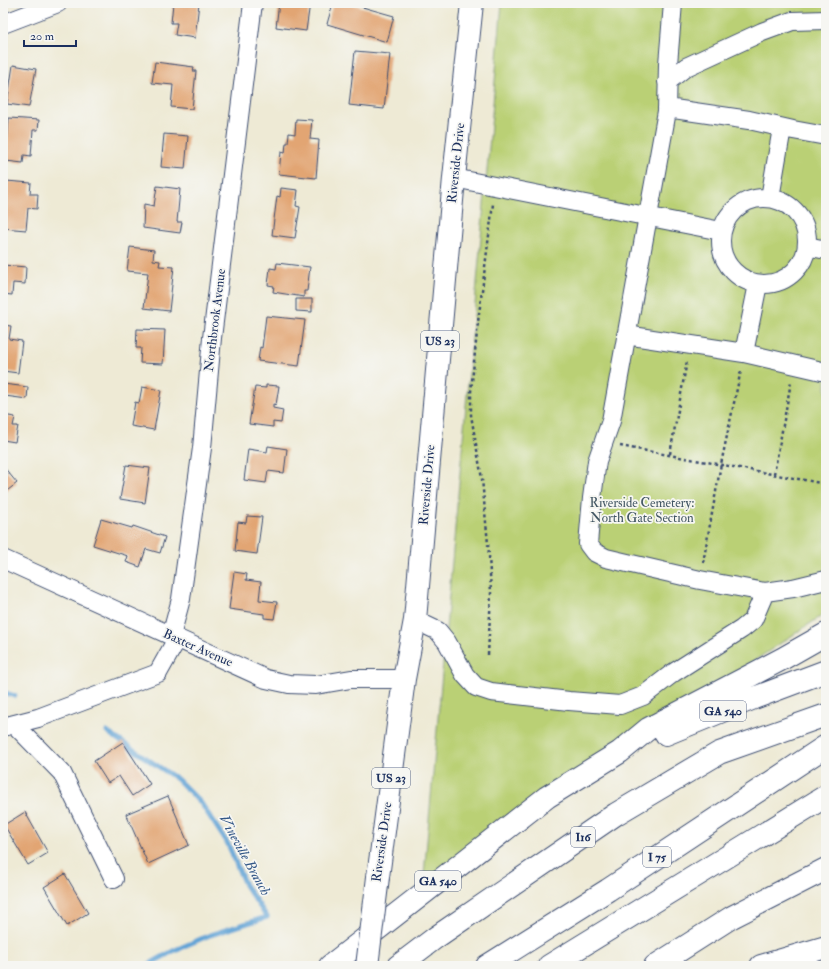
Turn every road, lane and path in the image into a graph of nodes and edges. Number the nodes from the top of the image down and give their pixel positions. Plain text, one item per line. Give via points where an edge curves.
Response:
1 (58, 3) edge
2 (253, 3) edge
3 (472, 3) edge
4 (673, 3) edge
5 (826, 20) edge
6 (3, 24) edge
7 (667, 82) junction
8 (667, 108) junction
9 (782, 128) junction
10 (826, 136) edge
11 (454, 178) junction
12 (495, 186) junction
13 (770, 198) junction
14 (648, 216) junction
15 (721, 231) junction
16 (807, 246) junction
17 (826, 250) edge
18 (758, 284) junction
19 (626, 335) junction
20 (690, 345) junction
21 (744, 354) junction
22 (794, 364) junction
23 (826, 372) edge
24 (603, 443) junction
25 (670, 455) junction
26 (721, 464) junction
27 (774, 474) junction
28 (826, 484) edge
29 (3, 559) edge
30 (700, 580) junction
31 (826, 580) edge
32 (764, 592) junction
33 (415, 620) junction
34 (826, 634) edge
35 (174, 638) junction
36 (488, 655) dead end
37 (826, 671) edge
38 (404, 679) junction
39 (826, 715) edge
40 (8, 726) edge
41 (826, 746) edge
42 (620, 752) junction
43 (826, 796) edge
44 (826, 869) edge
45 (114, 879) dead end
46 (826, 947) edge
47 (330, 966) edge
48 (367, 966) edge
49 (398, 966) edge
50 (487, 966) edge
51 (548, 966) edge
52 (655, 966) edge
53 (761, 966) edge

1 - 6 street
2 - 35 street, Northbrook Avenue via 212,338 201,456
3 - 11 main road, Riverside Drive / US 23
4 - 7 street
5 - 7 street via 792,21 762,32 686,68
7 - 8 street
8 - 9 street via 749,120
8 - 14 street
9 - 10 street
9 - 13 street
11 - 12 street
11 - 33 main road, Riverside Drive / US 23
12 - 14 street
12 - 36 path via 471,392 471,415 482,479 489,555 491,594
13 - 15 street via 758,198 734,209
13 - 16 street via 783,202 794,210 802,221
14 - 15 street
14 - 19 street
15 - 18 street via 720,245 724,259 732,272 744,280
16 - 17 street
16 - 18 street via 796,271 785,280 772,284
18 - 21 street
19 - 20 street
19 - 24 street via 611,421
20 - 21 street
20 - 25 path
21 - 22 street
21 - 26 path
22 - 23 street
22 - 27 path
24 - 25 path
24 - 30 street via 596,469 588,544 594,552 606,558
25 - 26 path
26 - 27 path
26 - 30 path
27 - 28 path
29 - 35 street, Baxter Avenue
30 - 32 street
31 - 32 street
32 - 33 street via 753,620 742,629 673,673 643,696 620,705 491,692 476,687 465,675 438,631
33 - 38 main road, Riverside Drive / US 23
34 - 42 main road via 648,728
35 - 38 street, Baxter Avenue via 266,679 289,684 316,685 351,679
35 - 40 street, Northbrook Avenue via 158,673 38,718
37 - 42 main road, GA 540
38 - 48 main road, Riverside Drive / US 23, bridge
39 - 49 main road, I16 via 719,753 616,814
40 - 45 street via 62,773
41 - 50 main road, I 75 via 608,890
42 - 47 main road, GA 540 via 547,797
43 - 51 main road
44 - 52 main road via 732,917
46 - 53 main road

